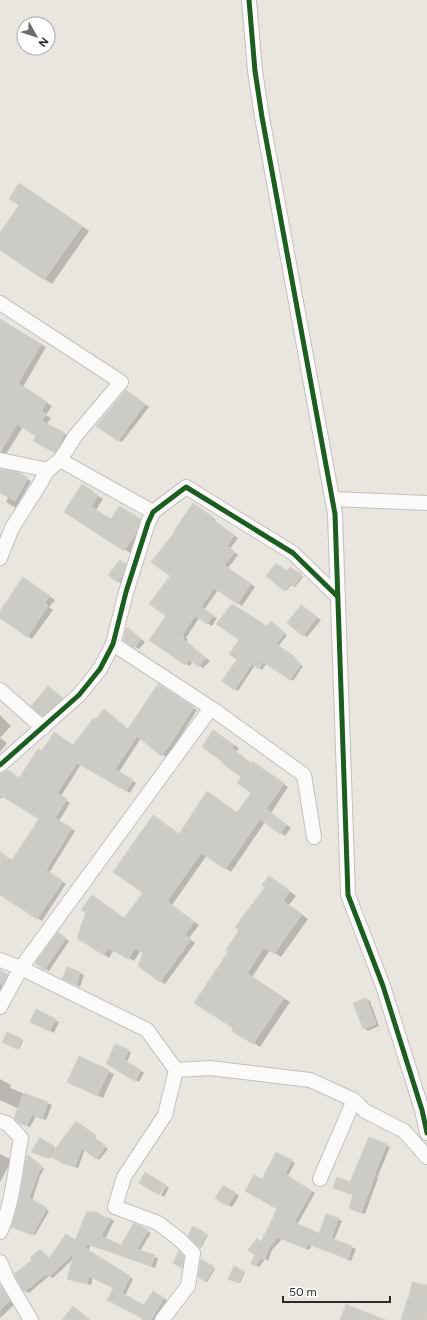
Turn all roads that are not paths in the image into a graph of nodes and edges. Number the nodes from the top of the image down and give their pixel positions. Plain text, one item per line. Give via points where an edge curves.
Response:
1 (249, 0) edge
2 (0, 303) edge
3 (0, 460) edge
4 (60, 460) junction
5 (48, 470) junction
6 (333, 499) junction
7 (427, 503) edge
8 (153, 512) junction
9 (3, 539) edge
10 (0, 558) edge
11 (338, 597) junction
12 (113, 644) junction
13 (0, 690) edge
14 (211, 708) junction
15 (43, 728) junction
16 (0, 765) edge
17 (314, 837) dead end
18 (0, 960) edge
19 (21, 968) junction
20 (0, 1008) edge
21 (176, 1070) junction
22 (354, 1100) junction
23 (0, 1121) edge
24 (427, 1133) edge
25 (427, 1157) edge
26 (320, 1179) dead end
27 (0, 1232) edge
28 (0, 1262) edge
29 (27, 1319) edge
30 (162, 1320) edge

1 - 6 street via 262,117
2 - 4 street via 121,382 76,434
3 - 5 street
4 - 5 street
4 - 8 street
5 - 9 street
6 - 7 street
6 - 11 street via 336,514
8 - 11 street via 186,487 293,554
8 - 12 street via 126,592
9 - 10 street
11 - 24 street via 348,895 383,986
12 - 14 street
12 - 15 street via 100,669 79,695
13 - 15 street
14 - 17 street via 304,775
14 - 19 street
15 - 16 street
18 - 19 street
19 - 20 street
19 - 21 street via 147,1030
21 - 22 street via 210,1068 310,1080
21 - 30 street via 165,1115 124,1177 115,1207 158,1223 193,1253 188,1286
22 - 25 street via 365,1111 404,1131
22 - 26 street
23 - 27 street via 8,1124 20,1138 12,1191
28 - 29 street

